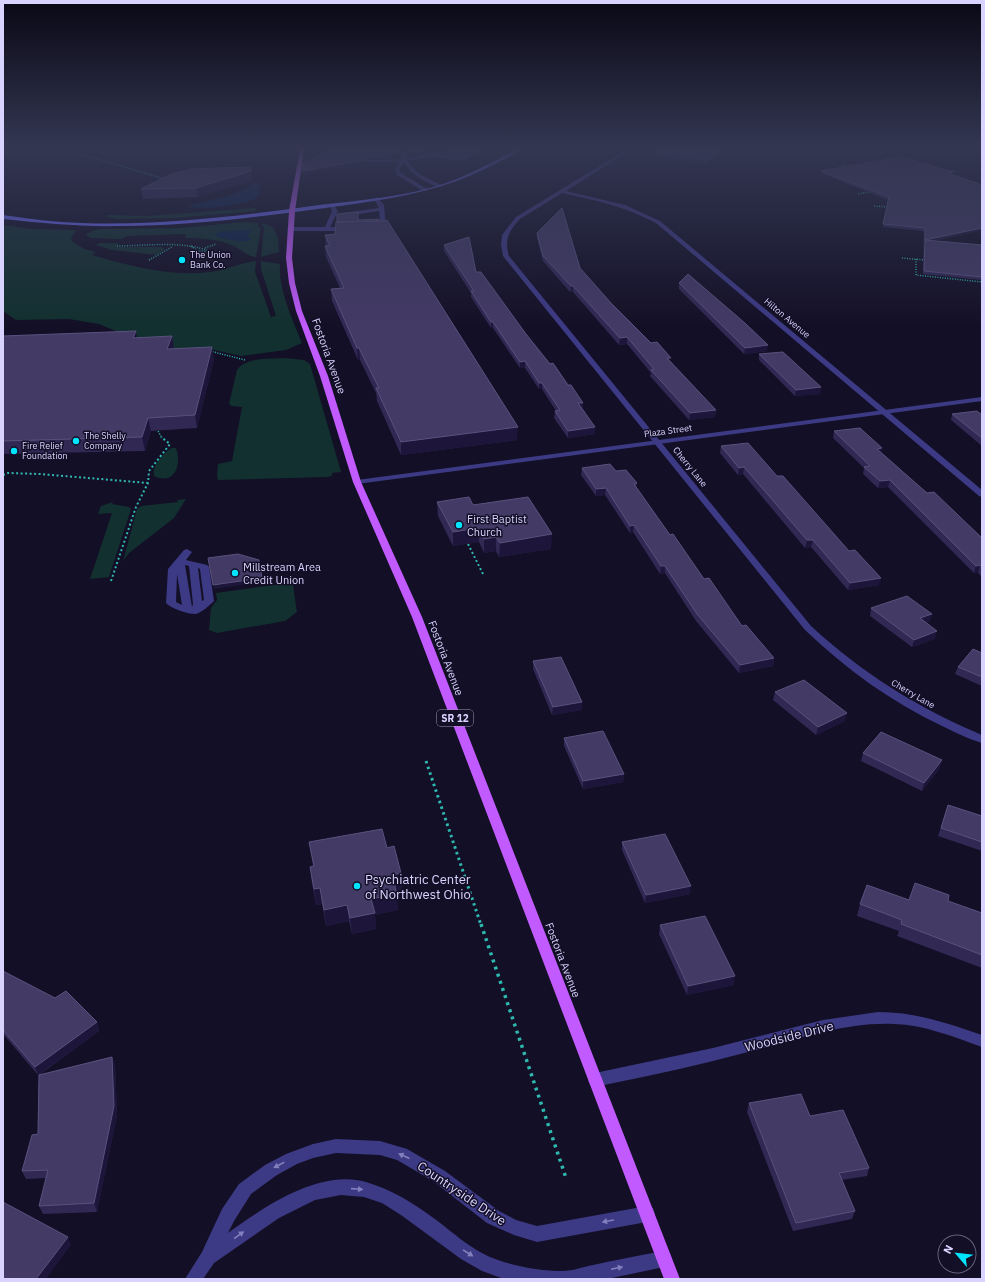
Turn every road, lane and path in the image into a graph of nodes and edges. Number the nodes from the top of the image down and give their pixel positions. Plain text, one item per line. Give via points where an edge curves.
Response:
1 (309, 209) edge
2 (334, 209) edge
3 (381, 209) joint
4 (532, 209) edge
5 (631, 209) edge
6 (292, 211) junction
7 (333, 215) junction
8 (3, 217) edge
9 (327, 229) junction
10 (350, 229) edge
11 (374, 229) edge
12 (290, 230) junction
13 (216, 244) dead end
14 (117, 246) dead end
15 (165, 246) junction
16 (175, 246) junction
17 (191, 246) junction
18 (167, 248) junction
19 (205, 248) junction
20 (198, 251) junction
21 (194, 252) dead end
22 (216, 252) junction
23 (902, 258) dead end
24 (222, 259) dead end
25 (916, 259) junction
26 (148, 260) dead end
27 (924, 260) edge
28 (982, 282) edge
29 (210, 351) edge
30 (245, 360) dead end
31 (982, 399) edge
32 (884, 412) junction
33 (160, 424) edge
34 (657, 442) junction
35 (3, 475) edge
36 (357, 482) junction
37 (148, 483) junction
38 (982, 494) edge
39 (468, 544) edge
40 (187, 552) dead end
41 (180, 561) junction
42 (483, 574) dead end
43 (111, 581) dead end
44 (191, 610) junction
45 (982, 739) edge
46 (426, 761) dead end
47 (982, 1042) edge
48 (595, 1080) junction
49 (566, 1178) dead end
50 (647, 1214) junction
51 (208, 1258) junction
52 (664, 1258) junction
53 (193, 1279) edge
54 (564, 1279) edge
55 (672, 1279) edge

1 - 6 main road
2 - 7 street
3 - 7 street
3 - 11 street via 384,229
4 - 34 street, Cherry Lane via 518,218 506,231 503,245 506,256
5 - 32 street, Hilton Avenue via 658,222
6 - 8 main road via 206,221 134,224 50,223
6 - 12 main road, Fostoria Avenue / SR 12
7 - 9 street
9 - 10 street
9 - 12 street
12 - 36 main road, Fostoria Avenue / SR 12 via 289,258 292,283
13 - 19 path
14 - 15 path
15 - 16 path
15 - 18 path
16 - 17 path
16 - 18 path
17 - 19 path
17 - 20 path
18 - 26 path via 160,256
19 - 20 path
19 - 22 path
20 - 21 path
20 - 22 path
22 - 24 path
23 - 25 path
25 - 27 path
25 - 28 path via 916,275
29 - 30 path
31 - 32 street, Plaza Street
32 - 34 street, Plaza Street
32 - 38 street, Hilton Avenue
33 - 37 path via 158,431 170,444 149,471
34 - 36 street, Plaza Street
34 - 45 street, Cherry Lane via 816,636 866,677 891,693 946,724
35 - 37 path via 46,473
36 - 48 main road, Fostoria Avenue / SR 12 via 417,617
37 - 43 path via 136,506
39 - 42 path
40 - 41 street
41 - 44 street
41 - 44 street via 172,569 171,603
41 - 44 street via 204,567 209,601
46 - 49 path
47 - 48 street, Woodside Drive via 938,1025 915,1020 892,1018 850,1021 693,1060
48 - 50 main road, Fostoria Avenue / SR 12
50 -> 51 street, Countryside Drive via 537,1234 493,1217 439,1176 401,1154 366,1146 336,1146 292,1159 270,1170 245,1189 228,1215
50 - 52 main road, Fostoria Avenue / SR 12
51 - 53 street, Countryside Drive
51 -> 54 street, Countryside Drive via 263,1218 292,1201 340,1187 364,1189 387,1197 407,1208 466,1253 489,1265 539,1278
54 -> 52 street, Countryside Drive
52 - 55 main road, Fostoria Avenue / SR 12

